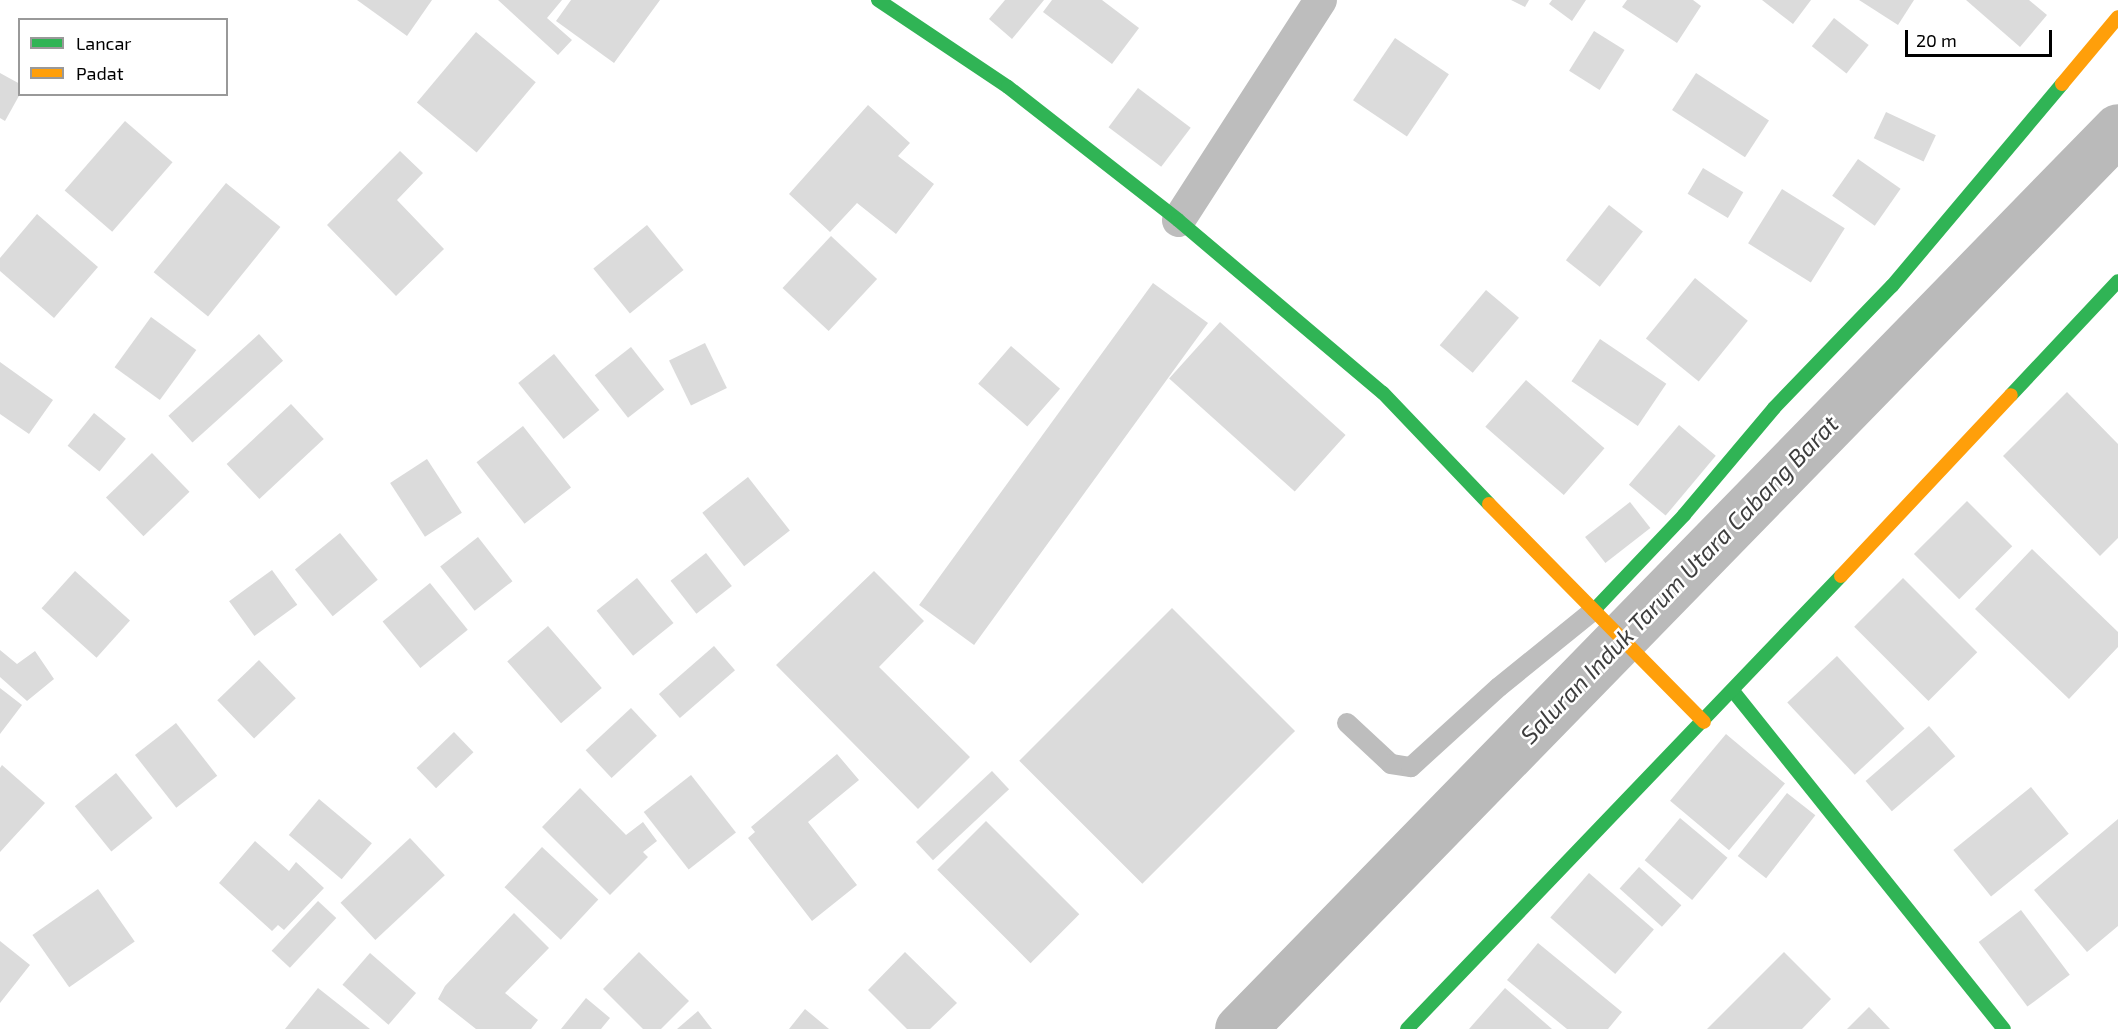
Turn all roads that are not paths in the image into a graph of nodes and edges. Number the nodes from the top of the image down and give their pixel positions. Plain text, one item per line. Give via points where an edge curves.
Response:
1 (878, 0) edge
2 (1320, 0) edge
3 (2118, 17) edge
4 (1178, 220) junction
5 (2118, 281) edge
6 (1594, 610) junction
7 (1733, 691) junction
8 (1704, 722) junction
9 (1347, 723) dead end
10 (1407, 1029) edge
11 (2004, 1029) edge

1 - 4 street via 1008,87
2 - 4 street
3 - 6 street via 1892,286 1774,408 1684,515
4 - 6 street via 1383,393
5 - 7 street
6 - 8 street via 1609,630
6 - 9 lane via 1499,687 1411,767 1390,764
7 - 8 street
7 - 11 street
8 - 10 street

